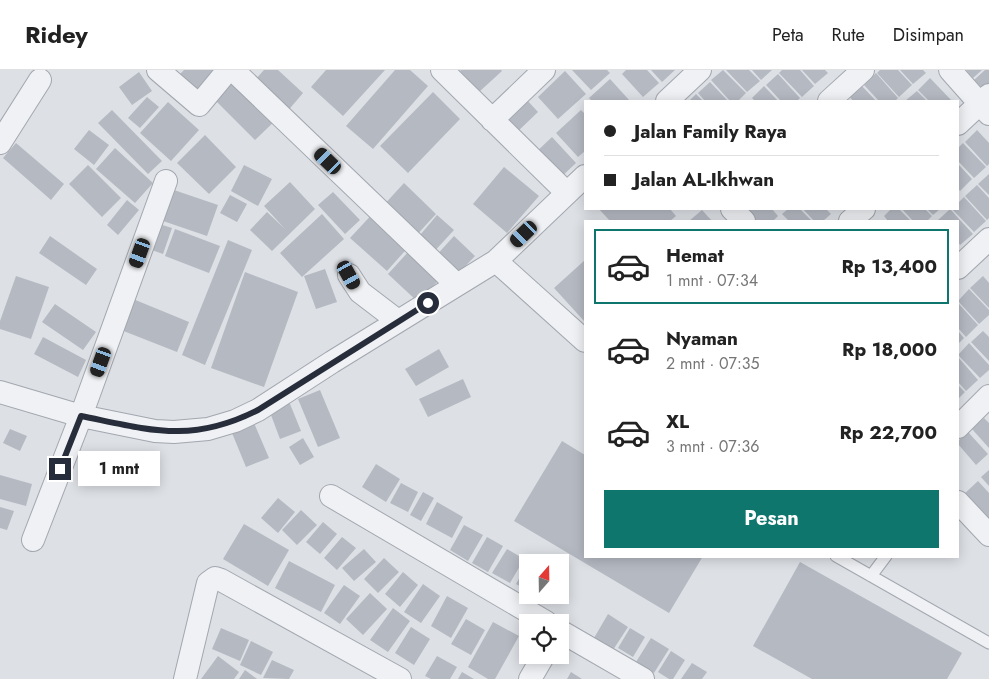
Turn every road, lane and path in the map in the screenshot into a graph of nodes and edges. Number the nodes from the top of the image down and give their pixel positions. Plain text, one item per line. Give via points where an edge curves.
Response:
1 (158, 70) edge
2 (228, 70) edge
3 (233, 70) edge
4 (442, 70) edge
5 (544, 70) edge
6 (700, 70) edge
7 (863, 70) edge
8 (950, 70) edge
9 (40, 80) dead end
10 (668, 100) edge
11 (830, 100) edge
12 (986, 104) edge
13 (492, 120) junction
14 (959, 123) edge
15 (0, 143) edge
16 (584, 177) edge
17 (166, 181) dead end
18 (567, 193) junction
19 (733, 210) edge
20 (863, 210) edge
21 (743, 220) edge
22 (851, 220) edge
23 (989, 239) edge
24 (496, 261) junction
25 (959, 267) edge
26 (349, 275) dead end
27 (457, 285) junction
28 (398, 322) junction
29 (584, 340) edge
30 (0, 392) edge
31 (989, 396) edge
32 (81, 416) junction
33 (959, 426) edge
34 (331, 496) dead end
35 (959, 503) edge
36 (989, 535) edge
37 (33, 540) dead end
38 (840, 558) edge
39 (884, 558) edge
40 (871, 576) junction
41 (532, 614) edge
42 (569, 636) edge
43 (989, 643) edge
44 (539, 664) edge
45 (184, 679) edge
46 (400, 679) edge
47 (530, 679) edge
48 (643, 679) edge

1 - 2 street via 200,104
3 - 27 street
4 - 13 street
5 - 13 street
6 - 10 street
7 - 11 street
8 - 12 street
9 - 15 street
12 - 14 street
13 - 18 street
16 - 18 street
17 - 32 street
18 - 24 street
19 - 21 street
20 - 22 street
23 - 25 street
24 - 27 street
24 - 29 street
26 - 28 street via 360,292
27 - 28 street
28 - 32 street via 234,422 208,429 174,432
30 - 32 street
31 - 33 street
32 - 37 street
34 - 41 street
35 - 36 street
38 - 40 lane
39 - 40 lane
40 - 43 lane
42 - 48 street
44 - 47 street
45 - 46 street via 208,584 215,578

